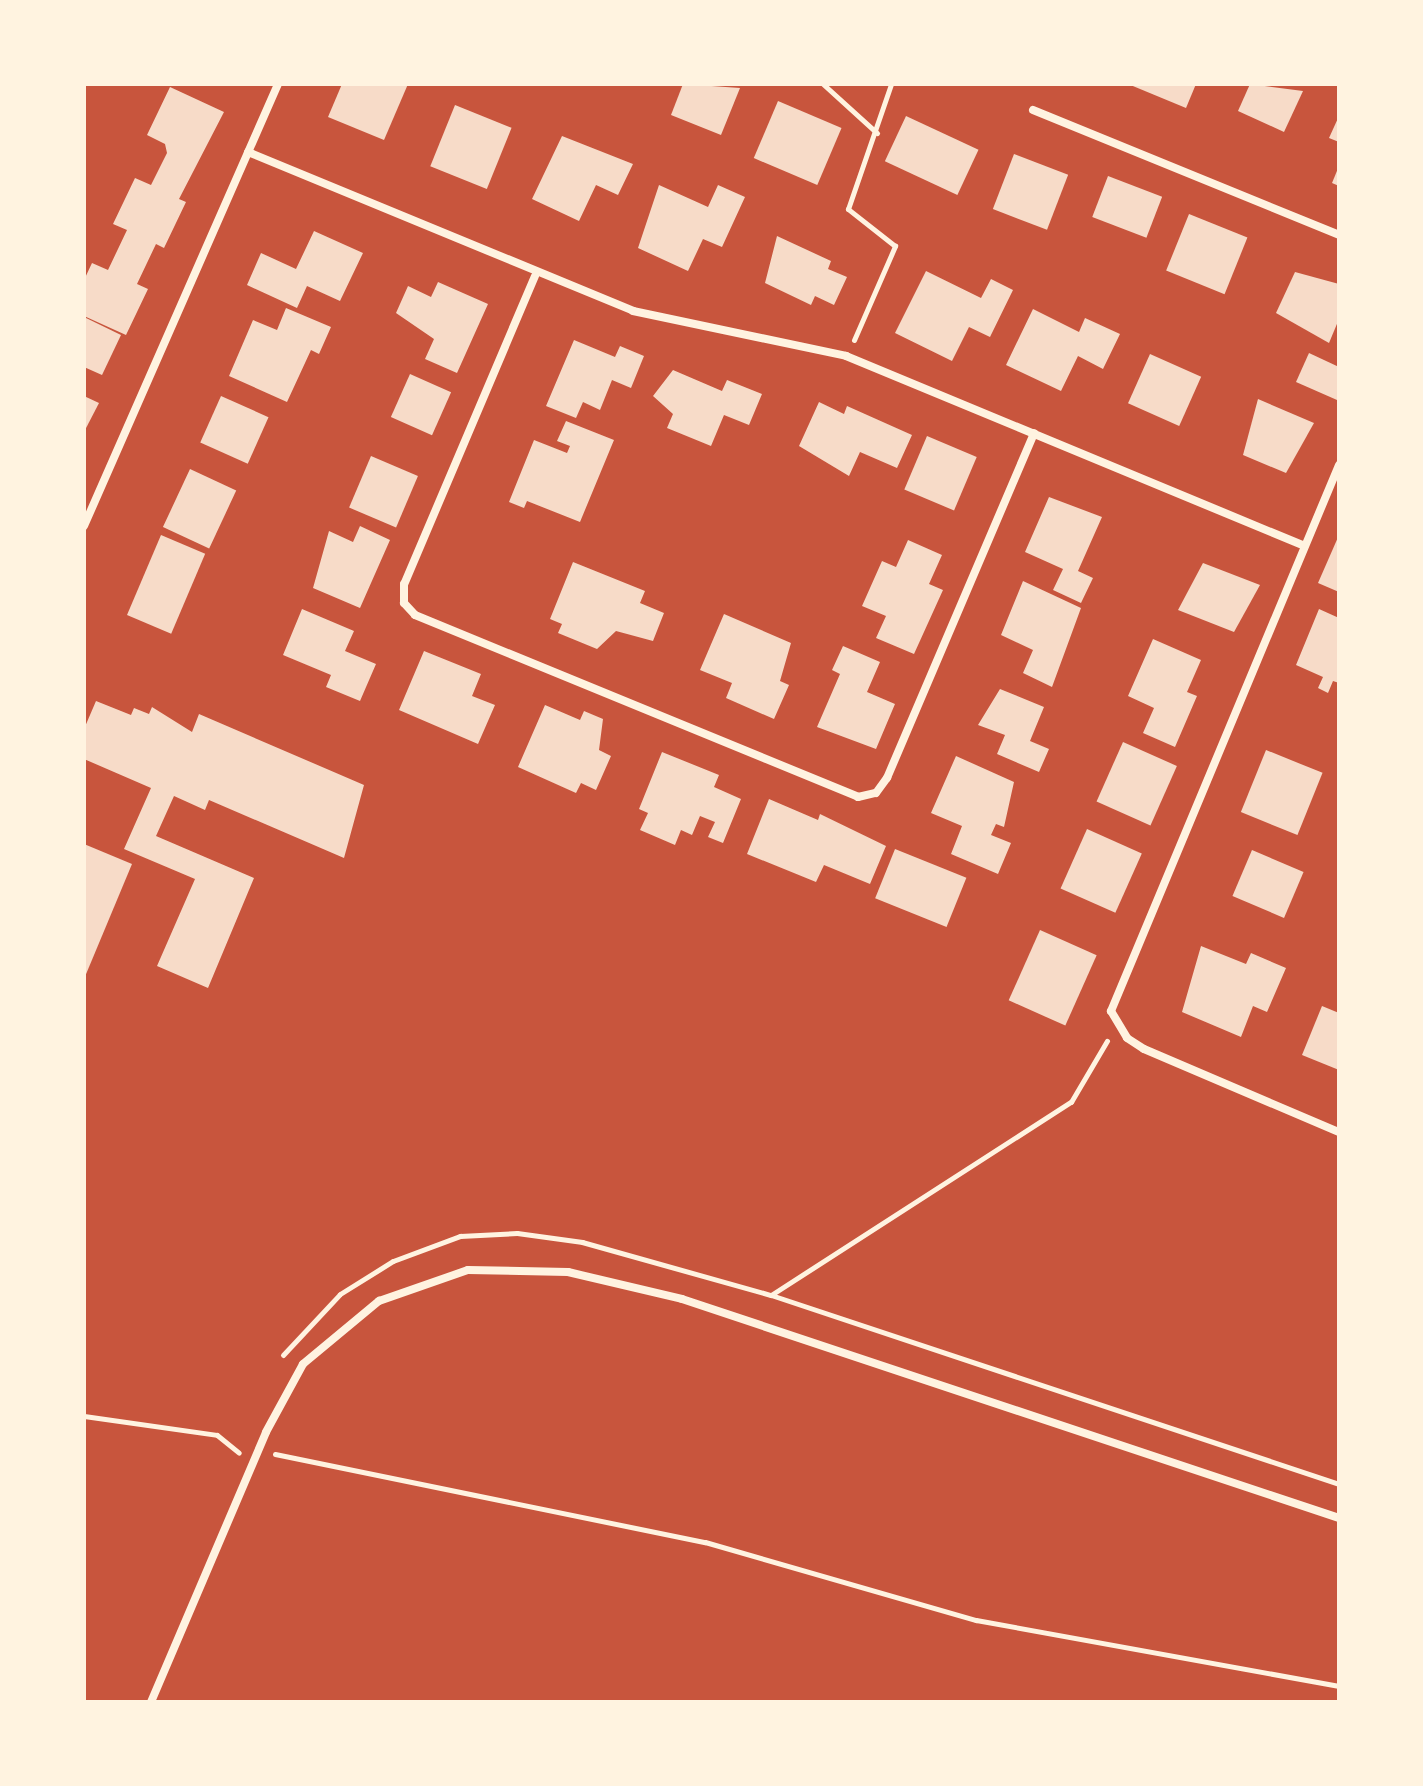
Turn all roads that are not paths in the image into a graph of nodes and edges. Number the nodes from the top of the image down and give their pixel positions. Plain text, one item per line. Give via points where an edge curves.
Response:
1 (278, 84) edge
2 (1033, 110) dead end
3 (248, 152) junction
4 (1339, 235) edge
5 (535, 276) junction
6 (1034, 433) junction
7 (1339, 465) edge
8 (84, 526) edge
9 (1304, 546) junction
10 (1339, 1132) edge
11 (1339, 1518) edge
12 (151, 1702) edge

1 - 3 street
2 - 4 street
3 - 5 street
3 - 8 street
5 - 6 street via 676,324 846,356
5 - 6 street via 404,584 404,603 415,615 858,797 876,793 887,778
6 - 9 street
7 - 9 street
9 - 10 street via 1115,993 1116,1026 1144,1049
11 - 12 street via 695,1303 530,1268 468,1270 379,1301 328,1338 277,1407

